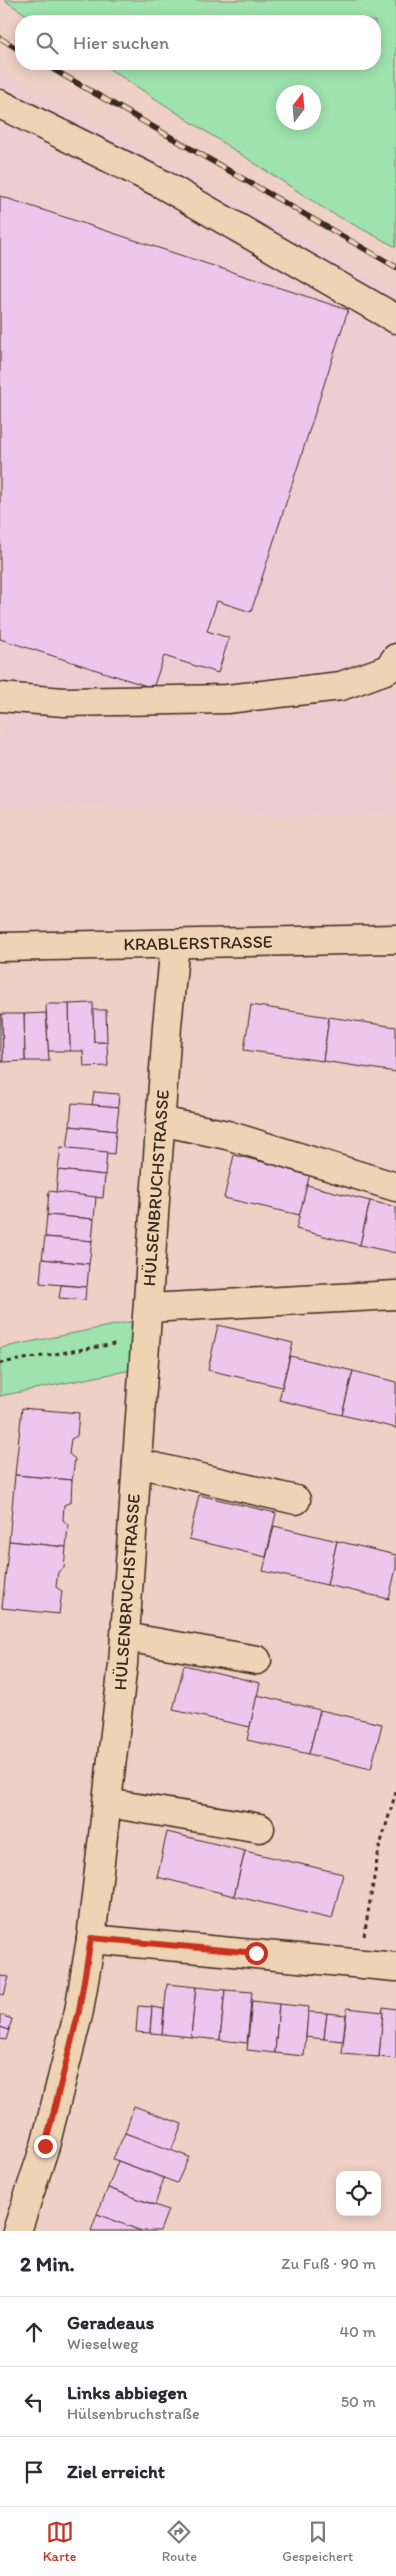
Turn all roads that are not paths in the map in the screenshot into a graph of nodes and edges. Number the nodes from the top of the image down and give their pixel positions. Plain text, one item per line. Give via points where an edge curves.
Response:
1 (0, 104) edge
2 (396, 319) edge
3 (393, 669) edge
4 (0, 697) edge
5 (396, 939) edge
6 (175, 944) junction
7 (0, 948) edge
8 (160, 1121) junction
9 (396, 1187) edge
10 (396, 1296) edge
11 (148, 1308) junction
12 (137, 1463) junction
13 (296, 1500) dead end
14 (125, 1637) junction
15 (256, 1660) dead end
16 (107, 1803) junction
17 (260, 1828) dead end
18 (91, 1938) junction
19 (396, 1967) edge
20 (17, 2231) edge

1 - 2 street via 162,184
3 - 4 street via 341,686 227,699 64,702
5 - 6 street, KRABLERSTRASSE
6 - 7 street, KRABLERSTRASSE
6 - 8 street, HÜLSENBRUCHSTRASSE
8 - 9 street via 227,1135
8 - 11 street, HÜLSENBRUCHSTRASSE
10 - 11 street
11 - 12 street, HÜLSENBRUCHSTRASSE
12 - 13 street
12 - 14 street, HÜLSENBRUCHSTRASSE
14 - 15 street
14 - 16 street, HÜLSENBRUCHSTRASSE
16 - 17 street
16 - 18 street, HÜLSENBRUCHSTRASSE
18 - 19 street
18 - 20 street, HÜLSENBRUCHSTRASSE via 79,2011 48,2136

